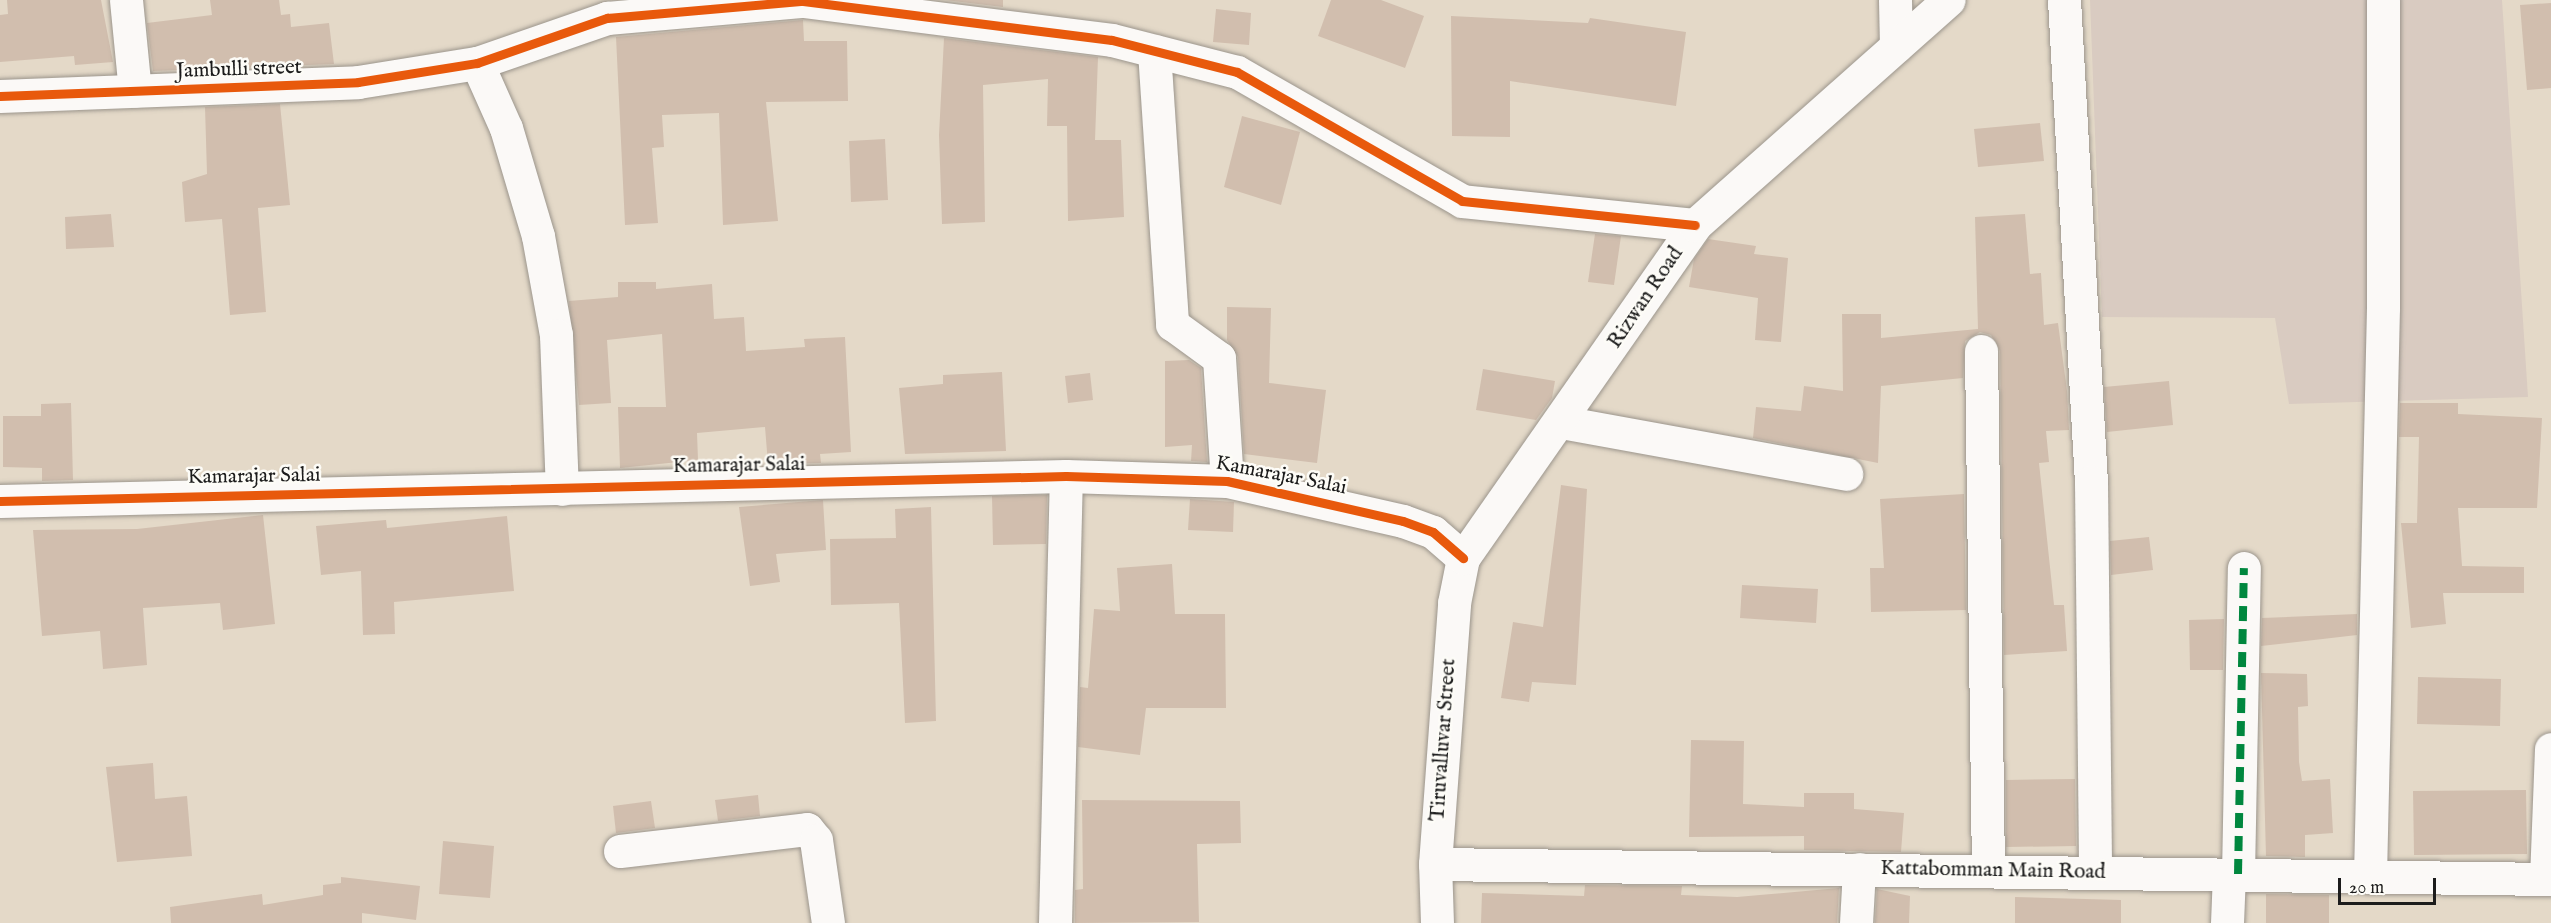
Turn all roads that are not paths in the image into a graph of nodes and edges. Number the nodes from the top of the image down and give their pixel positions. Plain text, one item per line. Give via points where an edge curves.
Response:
1 (126, 0) edge
2 (1895, 0) edge
3 (1948, 0) edge
4 (2064, 0) edge
5 (2383, 0) edge
6 (1896, 46) junction
7 (1154, 51) junction
8 (477, 63) junction
9 (135, 91) junction
10 (0, 96) edge
11 (1695, 225) junction
12 (1981, 351) dead end
13 (1561, 422) junction
14 (1846, 474) dead end
15 (1066, 476) junction
16 (1227, 481) junction
17 (562, 489) junction
18 (0, 501) edge
19 (1463, 558) junction
20 (2244, 568) dead end
21 (2551, 749) edge
22 (620, 851) dead end
23 (1435, 864) junction
24 (1859, 870) junction
25 (1988, 871) junction
26 (2095, 873) junction
27 (2233, 874) junction
28 (2370, 876) junction
29 (2548, 879) edge
30 (828, 923) edge
31 (1055, 923) edge
32 (1437, 923) edge
33 (1856, 923) edge
34 (2227, 923) edge

1 - 9 street
2 - 6 street
3 - 6 street, Rizwan Road
4 - 26 street via 2091,482
5 - 28 street via 2383,308
6 - 11 street, Rizwan Road
7 - 8 street, Jambulli street via 1112,40 803,1 607,18
7 - 11 street, Jambulli street via 1238,72 1462,201
7 - 16 street via 1172,324 1219,358
8 - 9 street, Jambulli street via 358,82
8 - 17 street via 506,128 538,236 556,336
9 - 10 street, Jambulli street
11 - 13 street, Rizwan Road
12 - 25 street
13 - 14 street
13 - 19 street, Rizwan Road
15 - 16 street, Kamarajar Salai
15 - 17 street, Kamarajar Salai
15 - 31 street
16 - 19 street, Kamarajar Salai via 1403,521 1433,532
17 - 18 street, Kamarajar Salai
19 - 23 street, Tiruvalluvar Street via 1454,603
20 - 27 street
21 - 29 street
22 - 30 street via 807,829 816,840
23 - 24 street, Kattabomman Main Road
23 - 32 street, Tiruvalluvar Street
24 - 25 street, Kattabomman Main Road
24 - 33 street
25 - 26 street, Kattabomman Main Road
26 - 27 street, Kattabomman Main Road
27 - 28 street, Kattabomman Main Road
27 - 34 street
28 - 29 street, Kattabomman Main Road

